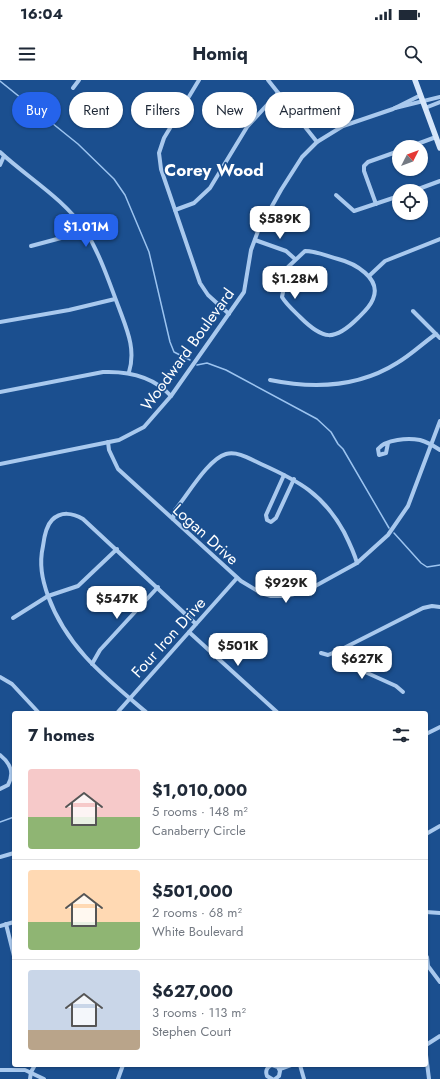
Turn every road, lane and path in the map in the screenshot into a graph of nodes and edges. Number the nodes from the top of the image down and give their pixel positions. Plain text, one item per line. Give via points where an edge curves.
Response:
1 (79, 80) edge
2 (199, 80) edge
3 (268, 80) edge
4 (415, 80) edge
5 (73, 88) dead end
6 (277, 92) edge
7 (420, 95) junction
8 (440, 97) edge
9 (423, 102) junction
10 (440, 102) edge
11 (265, 107) edge
12 (425, 108) junction
13 (393, 109) junction
14 (306, 128) edge
15 (436, 137) junction
16 (428, 140) edge
17 (317, 142) junction
18 (440, 148) edge
19 (0, 152) edge
20 (392, 153) edge
21 (4, 156) junction
22 (0, 166) edge
23 (440, 181) edge
24 (428, 185) edge
25 (336, 195) dead end
26 (392, 198) edge
27 (376, 204) junction
28 (175, 210) junction
29 (81, 225) junction
30 (440, 239) edge
31 (255, 240) junction
32 (31, 246) dead end
33 (295, 259) junction
34 (369, 276) junction
35 (115, 299) junction
36 (413, 311) dead end
37 (229, 314) junction
38 (0, 322) edge
39 (438, 336) edge
40 (129, 372) junction
41 (270, 380) dead end
42 (0, 392) edge
43 (171, 396) junction
44 (440, 421) edge
45 (108, 442) junction
46 (388, 442) dead end
47 (431, 445) junction
48 (440, 450) edge
49 (0, 464) edge
50 (284, 475) junction
51 (294, 479) junction
52 (173, 519) junction
53 (117, 549) junction
54 (357, 563) junction
55 (237, 578) junction
56 (158, 587) junction
57 (48, 596) junction
58 (440, 607) edge
59 (13, 618) dead end
60 (196, 624) junction
61 (189, 632) junction
62 (340, 650) junction
63 (321, 653) dead end
64 (92, 664) junction
65 (0, 677) edge
66 (403, 692) dead end
67 (130, 698) junction
68 (37, 711) edge
69 (119, 711) edge
70 (145, 711) edge
71 (276, 711) edge
72 (440, 727) edge
73 (428, 733) edge
74 (0, 755) edge
75 (0, 789) edge
76 (440, 826) edge
77 (428, 833) edge
78 (12, 854) edge
79 (0, 857) edge
80 (428, 912) edge
81 (440, 913) edge
82 (12, 922) edge
83 (6, 924) junction
84 (0, 926) edge
85 (12, 948) edge
86 (428, 966) edge
87 (440, 982) edge
88 (440, 1036) edge
89 (428, 1044) edge
90 (34, 1067) edge
91 (122, 1067) edge
92 (268, 1067) edge
93 (277, 1067) edge
94 (286, 1067) edge
95 (301, 1067) edge
96 (428, 1067) edge
97 (280, 1069) junction
98 (0, 1070) edge
99 (31, 1072) junction
100 (30, 1079) edge
101 (44, 1079) edge
102 (118, 1079) edge
103 (274, 1079) edge
104 (304, 1079) edge
105 (429, 1079) edge

1 - 5 street
2 - 28 street via 169,128 160,148 161,169
3 - 6 street
4 - 7 street
7 - 9 street
7 - 13 street, Woodward Boulevard
8 - 9 street, Woodward Boulevard
9 - 12 street
9 - 13 street, Woodward Boulevard
10 - 12 street
11 - 28 street via 247,127 210,188 194,203
12 - 15 street
13 - 17 street, Woodward Boulevard via 343,126
14 - 17 street
15 - 16 street
15 - 18 street
17 - 31 street, Woodward Boulevard via 294,168
19 - 21 street
20 - 27 street via 364,166
21 - 22 street
21 - 29 street via 59,201
23 - 24 street
25 - 27 street via 354,211
26 - 27 street
28 - 37 street via 202,288
29 - 32 street via 61,238
29 - 35 street via 94,246
30 - 34 street via 385,261
31 - 33 street via 286,251
31 - 37 street, Woodward Boulevard via 251,250 246,287
33 - 34 street via 305,251 310,251 350,262
33 - 34 street via 287,270 282,296 312,328 326,335 347,330 368,308 375,292
35 - 38 street
35 - 40 street via 132,345
36 - 39 street
37 - 43 street, Woodward Boulevard
39 - 41 street via 395,365 360,379 315,386
40 - 42 street via 103,372
40 - 43 street via 152,381
43 - 45 street, Woodward Boulevard via 144,426 129,435
44 - 47 street, Logan Drive
45 - 49 street, Woodward Boulevard
45 - 52 street, Logan Drive via 118,469
46 - 47 street via 413,440
47 - 48 street
47 - 54 street, Logan Drive via 415,490 402,516 380,544
50 - 51 street
50 - 51 street via 266,515 271,522 276,518
50 - 52 street via 247,458 226,454 209,466 175,510
51 - 54 street via 314,494 334,515
52 - 55 street, Logan Drive
53 - 56 street
53 - 57 street via 78,586
53 - 57 street via 79,517 71,514 58,515 49,524 41,551 41,573
54 - 55 street, Logan Drive via 308,590 287,596 261,593
55 - 60 street, Four Iron Drive
56 - 60 street
56 - 64 street via 100,650
57 - 59 street
57 - 64 street via 66,634
58 - 62 street via 419,609
60 - 61 street, Four Iron Drive
61 - 67 street, Four Iron Drive
61 - 71 street
62 - 63 street via 328,654
62 - 66 street via 354,667 396,686
64 - 67 street
65 - 68 street via 12,684
67 - 69 street, Four Iron Drive
67 - 70 street
72 - 73 street
74 - 75 street via 12,773 8,785
76 - 77 street
78 - 79 street
80 - 81 street
82 - 83 street
83 - 84 street
83 - 85 street
86 - 87 street
88 - 89 street
90 - 99 street
91 - 102 street
92 - 103 street via 266,1074
93 - 97 street
94 - 97 street
95 - 104 street
96 - 105 street
97 - 103 street via 279,1076
98 - 99 street
99 - 100 street
99 - 101 street

